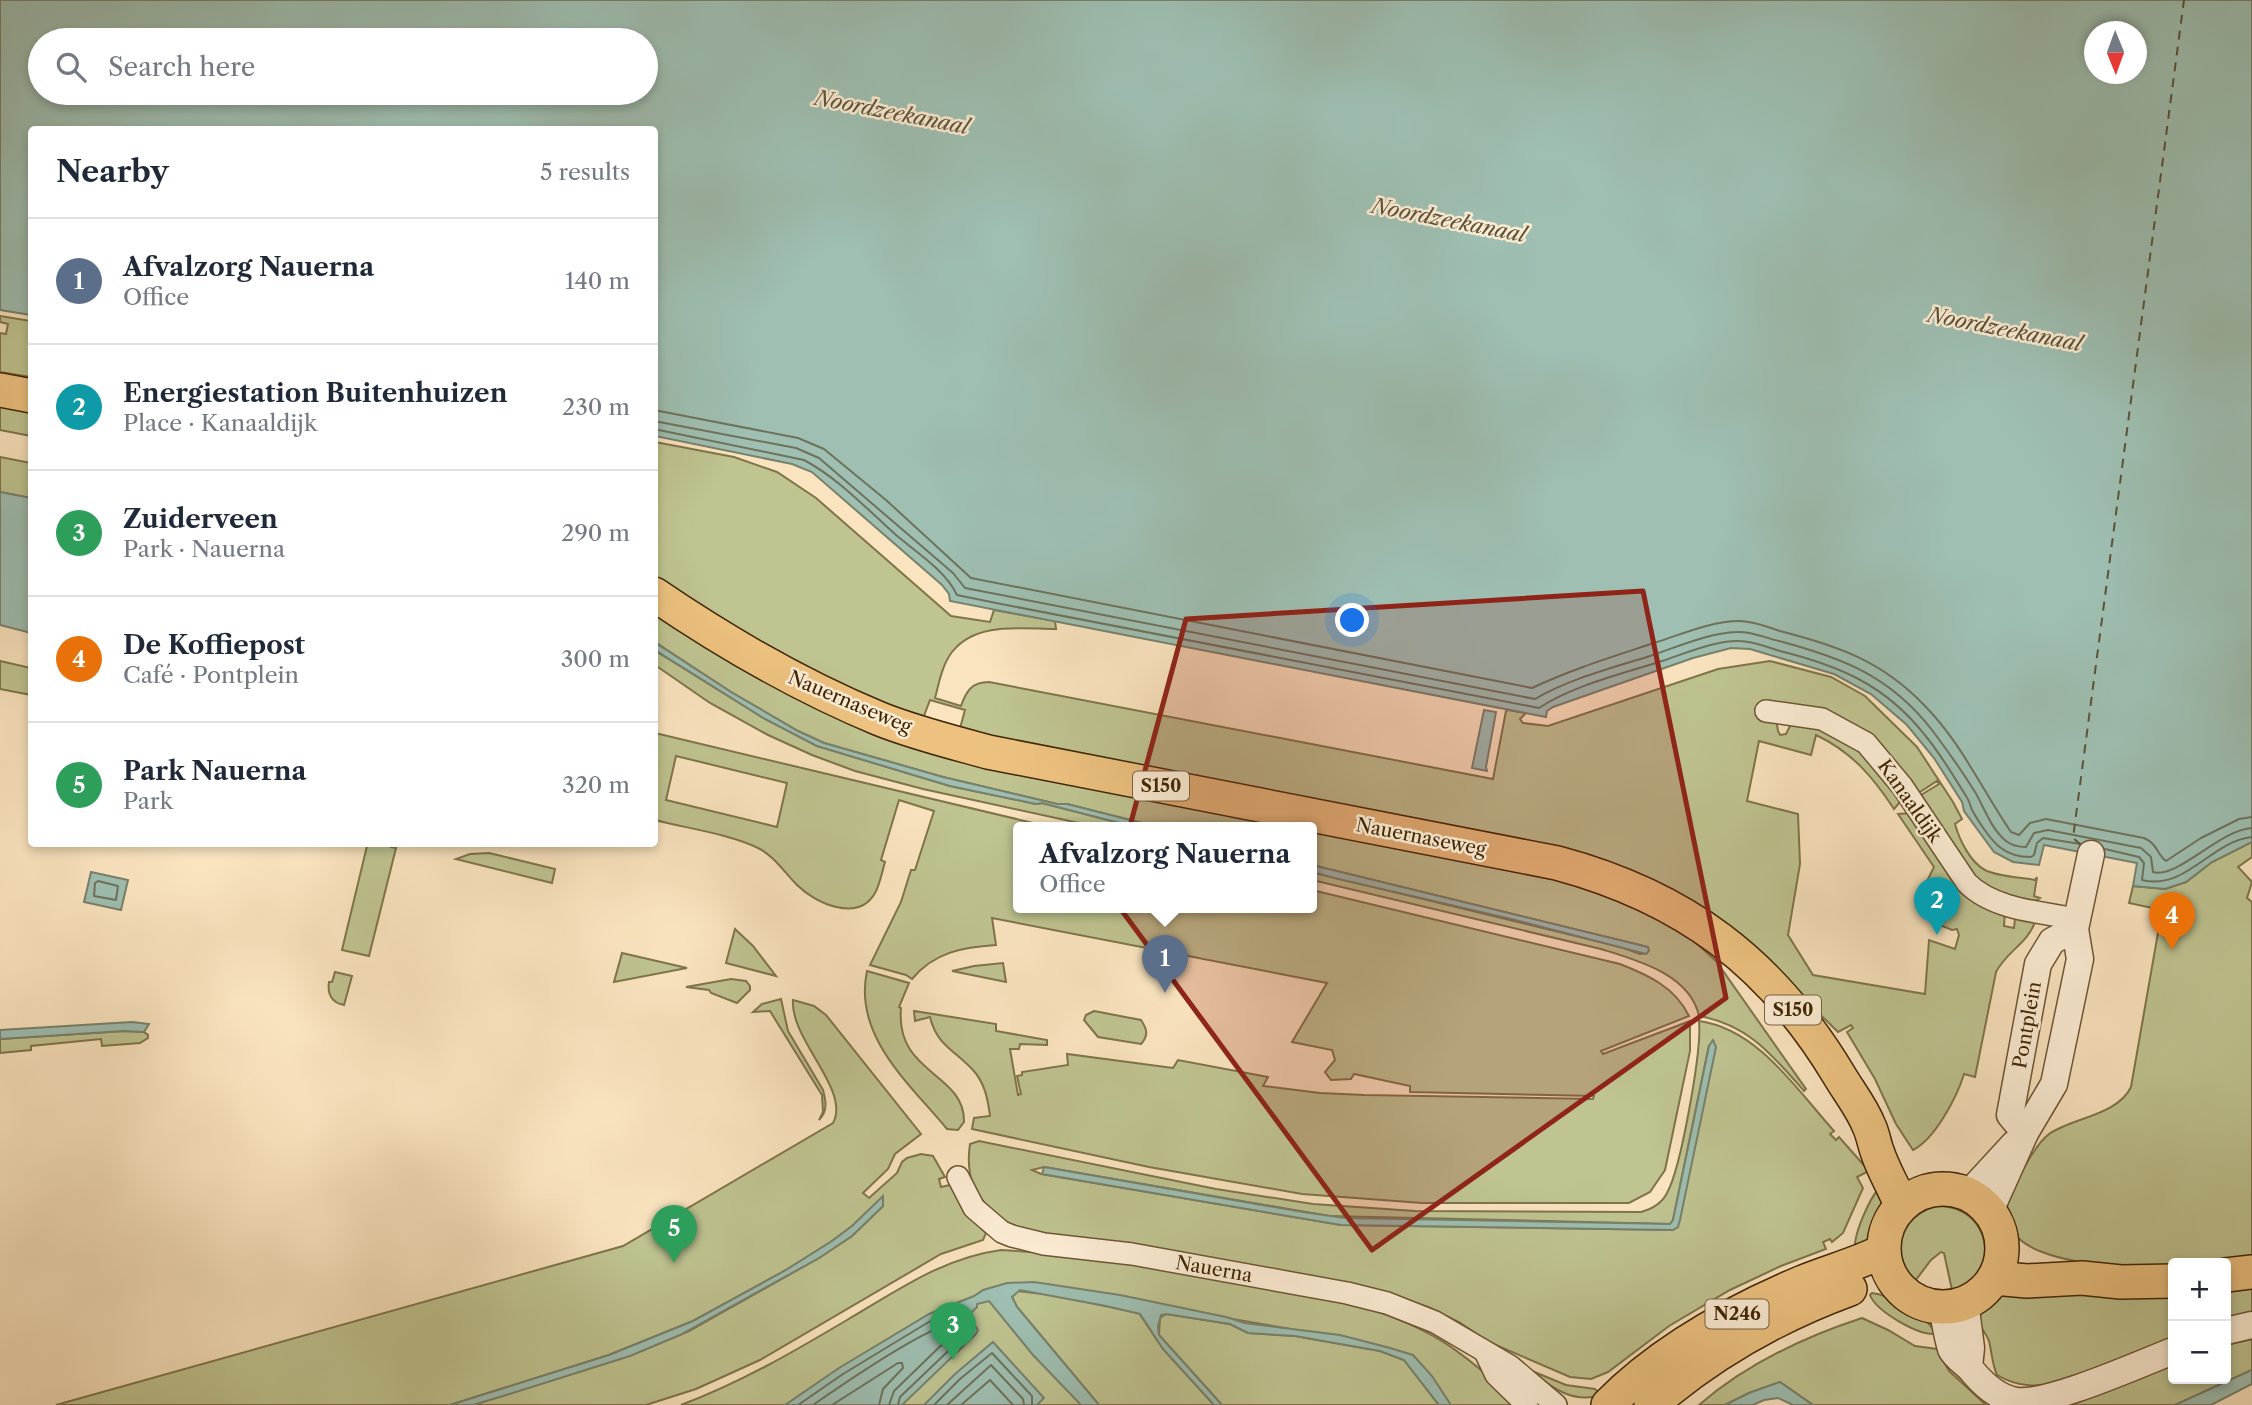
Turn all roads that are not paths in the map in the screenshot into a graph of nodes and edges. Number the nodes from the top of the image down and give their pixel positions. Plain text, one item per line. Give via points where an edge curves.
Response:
1 (0, 390) edge
2 (28, 395) edge
3 (658, 597) edge
4 (1766, 711) dead end
5 (2091, 854) dead end
6 (2076, 924) junction
7 (2025, 1133) junction
8 (958, 1177) dead end
9 (1911, 1199) junction
10 (1979, 1202) junction
11 (1883, 1251) junction
12 (1998, 1264) junction
13 (2252, 1272) edge
14 (2231, 1274) edge
15 (2168, 1281) edge
16 (1894, 1282) junction
17 (1953, 1305) junction
18 (2252, 1325) edge
19 (2231, 1330) edge
20 (2168, 1353) edge
21 (1486, 1354) junction
22 (1527, 1405) edge
23 (1556, 1405) edge
24 (1608, 1405) edge
25 (1651, 1405) edge

1 - 2 main road
3 - 9 main road, Nauernaseweg / S150 via 770,667 903,727 988,752 1557,863 1624,885 1690,917 1750,964 1786,1000 1818,1041 1869,1126 1878,1154
4 - 6 street, Kanaaldijk via 1822,719 1866,743 1978,894
5 - 6 street, Pontplein
6 - 7 street, Pontplein via 2080,959 2054,1084
6 - 7 street, Pontplein via 2052,941 2038,964 2010,1115
7 - 10 street, Pontplein via 1987,1171
8 - 21 street, Nauerna via 982,1217 1023,1240 1132,1254 1366,1297 1418,1314
9 - 10 main road via 1940,1188
9 - 11 main road via 1890,1219
10 - 12 main road via 1999,1228
11 - 16 main road
11 - 24 main road, N246 via 1806,1281 1724,1321 1655,1364
12 - 15 main road via 2034,1260 2082,1278
12 - 17 main road via 1983,1291
13 - 14 main road
16 - 17 main road via 1910,1297 1930,1306
16 - 25 main road, N246 via 1861,1285 1771,1323 1706,1362
17 - 20 street via 1952,1352 1980,1382 2015,1401 2054,1396
18 - 19 street
21 - 22 street, Nauerna via 1496,1376
21 - 23 street, Nauerna via 1510,1366

